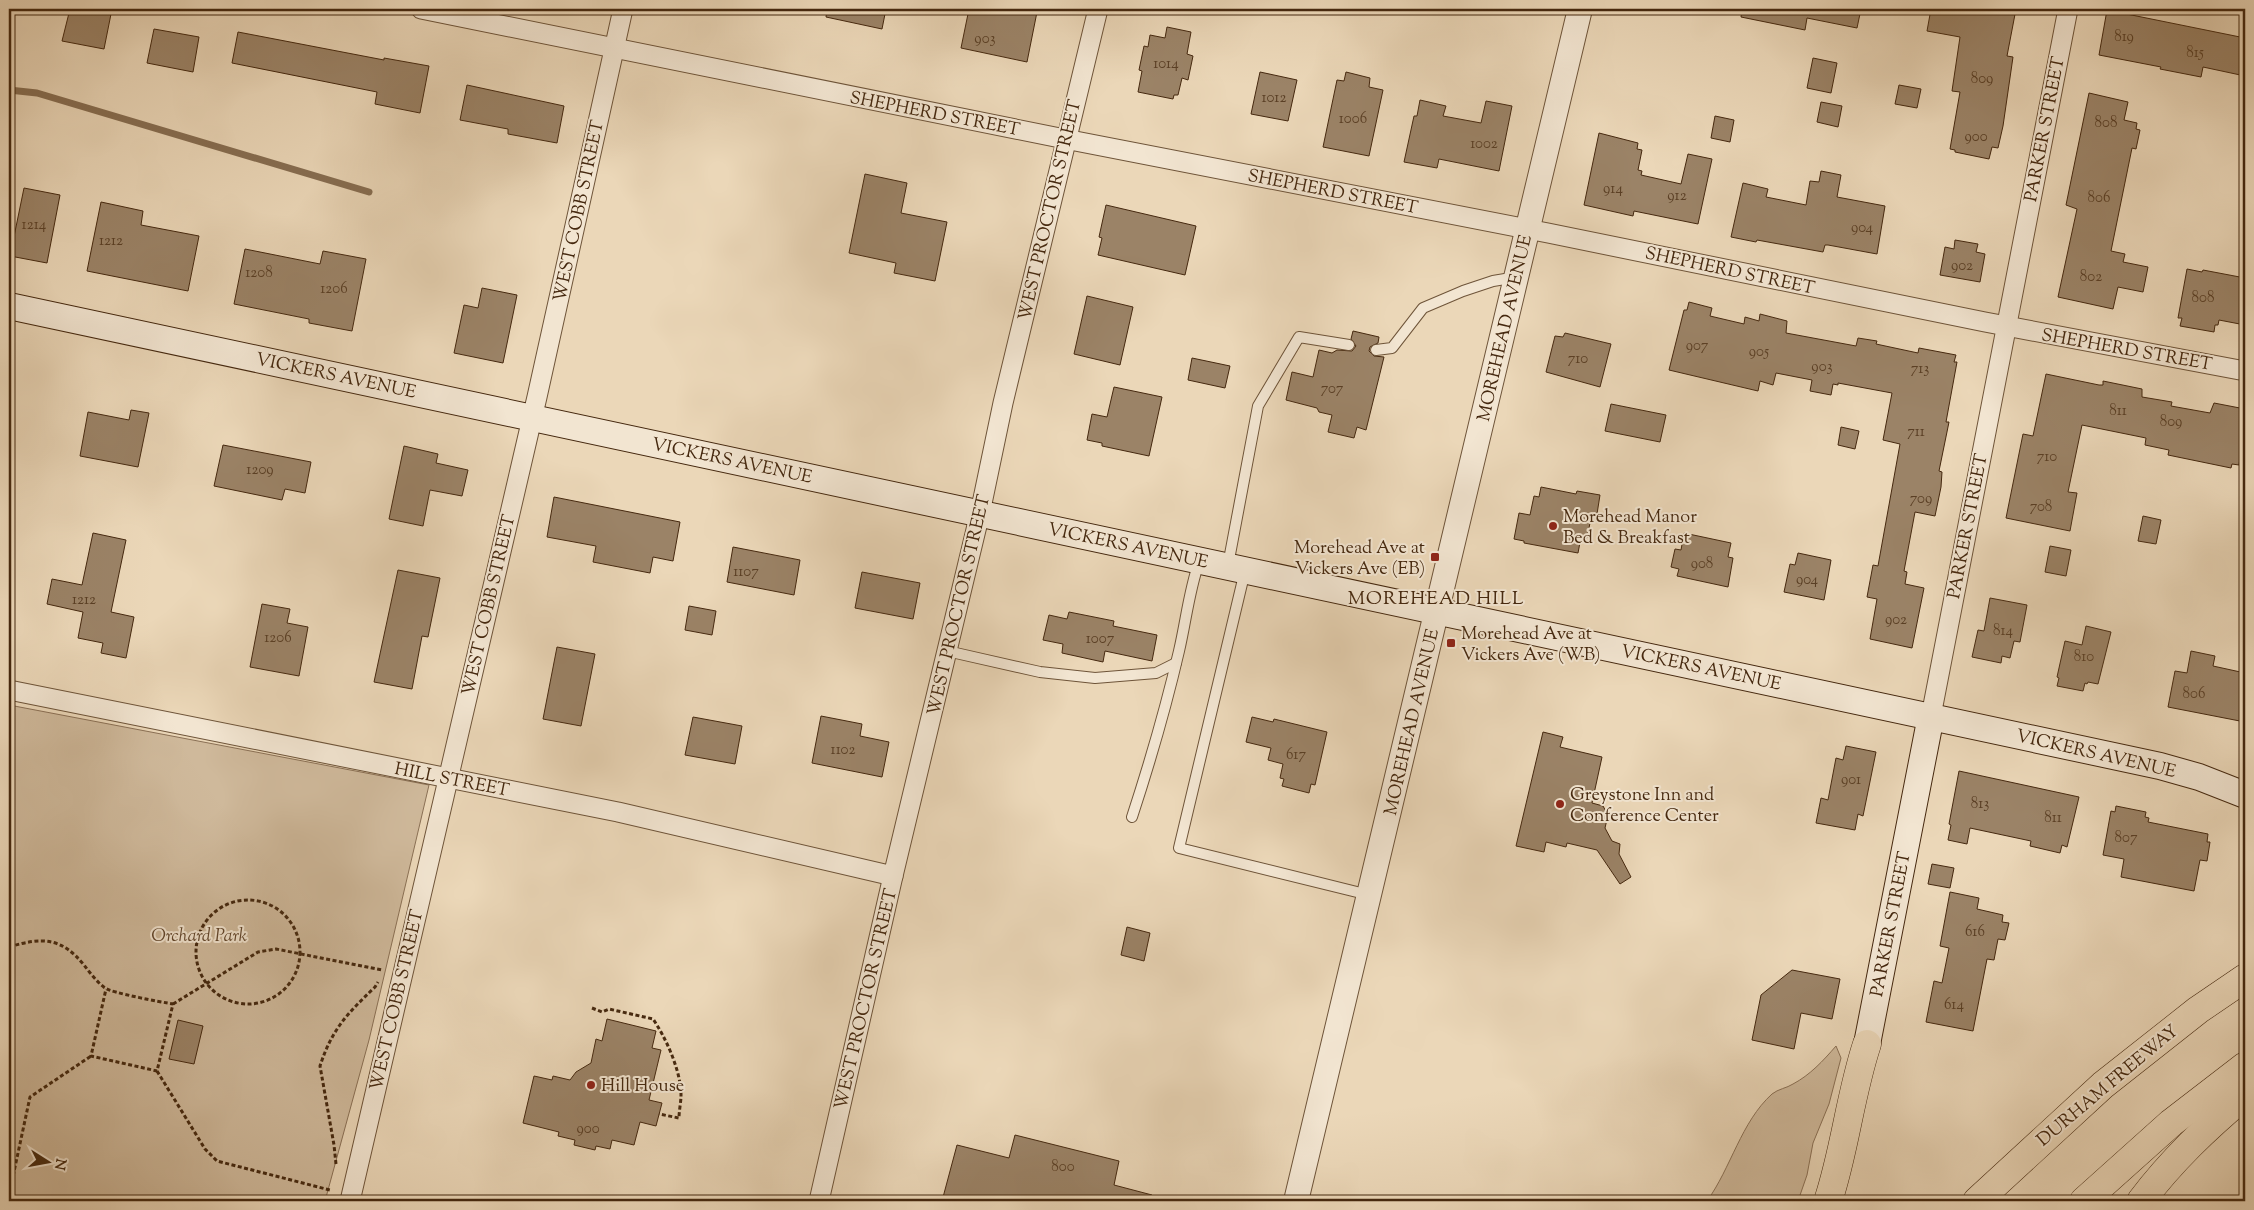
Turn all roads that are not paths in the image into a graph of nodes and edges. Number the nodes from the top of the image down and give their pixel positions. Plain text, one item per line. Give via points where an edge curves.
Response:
1 (421, 9) edge
2 (623, 9) edge
3 (1098, 9) edge
4 (1580, 9) edge
5 (2068, 9) edge
6 (614, 49) junction
7 (1065, 139) junction
8 (1528, 229) junction
9 (1517, 278) junction
10 (9, 306) edge
11 (2006, 326) junction
12 (1349, 344) dead end
13 (1376, 350) dead end
14 (2245, 371) edge
15 (532, 417) junction
16 (980, 513) junction
17 (1199, 560) junction
18 (1236, 568) junction
19 (1437, 611) junction
20 (947, 651) junction
21 (1176, 663) junction
22 (9, 690) edge
23 (1931, 716) junction
24 (448, 779) junction
25 (2245, 795) edge
26 (1132, 817) dead end
27 (893, 876) junction
28 (1370, 896) junction
29 (2245, 978) edge
30 (1867, 1044) joint
31 (2245, 1066) edge
32 (2245, 1094) edge
33 (350, 1201) edge
34 (819, 1201) edge
35 (1296, 1201) edge
36 (1828, 1201) edge
37 (1977, 1201) edge
38 (2084, 1201) edge
39 (2141, 1201) edge

1 - 6 street, SHEPHERD STREET
2 - 6 street, WEST COBB STREET
3 - 7 street, WEST PROCTOR STREET
4 - 8 street, MOREHEAD AVENUE
5 - 11 street, PARKER STREET
6 - 7 street, SHEPHERD STREET
6 - 15 street, WEST COBB STREET
7 - 8 street, SHEPHERD STREET
7 - 16 street, WEST PROCTOR STREET
8 - 9 street, MOREHEAD AVENUE
8 - 11 street, SHEPHERD STREET
9 - 13 lane via 1492,281 1423,308 1392,348
9 - 19 street, MOREHEAD AVENUE
10 - 15 main road, VICKERS AVENUE
11 - 14 street, SHEPHERD STREET
11 - 23 street, PARKER STREET
12 - 18 lane via 1299,337 1258,406
15 - 16 main road, VICKERS AVENUE
15 - 24 street, WEST COBB STREET
16 - 17 main road, VICKERS AVENUE
16 - 20 street, WEST PROCTOR STREET
17 - 18 main road, VICKERS AVENUE
17 - 21 lane via 1192,579
18 - 19 main road, VICKERS AVENUE
18 - 28 lane via 1180,848
19 - 23 main road, VICKERS AVENUE
19 - 28 street, MOREHEAD AVENUE
20 - 21 lane via 1040,672 1095,678 1156,673
20 - 27 street, WEST PROCTOR STREET
21 - 26 lane via 1151,760
22 - 24 street, HILL STREET
23 - 25 main road, VICKERS AVENUE via 2160,766
23 - 30 main road, PARKER STREET
24 - 27 street, HILL STREET via 628,814
24 - 33 street, WEST COBB STREET
27 - 34 street, WEST PROCTOR STREET
28 - 35 street, MOREHEAD AVENUE
29 - 37 highway, DURHAM FREEWAY via 2198,1010 2103,1085
30 - 36 highway
31 - 38 highway via 2171,1123
32 - 39 highway via 2165,1170

